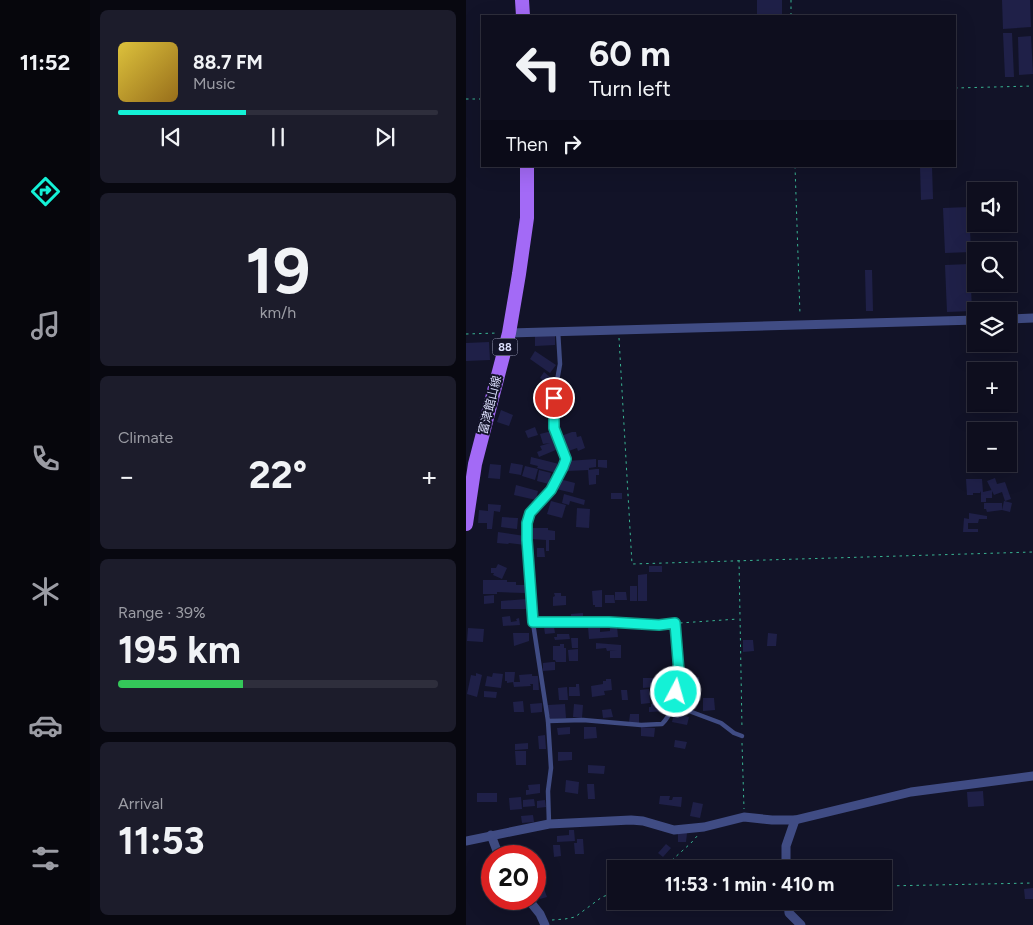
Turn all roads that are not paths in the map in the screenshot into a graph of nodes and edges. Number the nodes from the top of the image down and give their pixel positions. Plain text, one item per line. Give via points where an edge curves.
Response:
1 (522, 0) edge
2 (523, 15) edge
3 (526, 167) edge
4 (1033, 318) edge
5 (1017, 319) edge
6 (967, 320) edge
7 (558, 331) junction
8 (509, 333) junction
9 (466, 524) edge
10 (533, 622) junction
11 (673, 705) junction
12 (548, 721) junction
13 (742, 736) road end
14 (1033, 776) edge
15 (795, 820) junction
16 (549, 824) junction
17 (491, 834) junction
18 (466, 841) edge
19 (495, 845) edge
20 (786, 860) edge
21 (537, 910) edge
22 (789, 910) edge
23 (544, 922) edge
24 (801, 925) edge

1 - 2 main road
3 - 8 main road, 富津館山線 / 88 via 527,218
4 - 5 street
6 - 7 street
7 - 8 street
7 - 10 lane via 560,364 554,398 554,428 566,459 551,490 530,513 527,523
8 - 9 main road, 富津館山線 / 88 via 475,464
10 - 11 lane via 675,623 679,672
10 - 12 lane
11 - 12 lane via 662,724
11 - 13 lane via 718,722
12 - 16 lane via 551,768
14 - 15 street via 911,792
15 - 16 street via 744,817 704,827 674,830 631,820
15 - 20 street via 786,846
16 - 17 street
17 - 18 street
17 - 19 street
21 - 23 street
22 - 24 street

